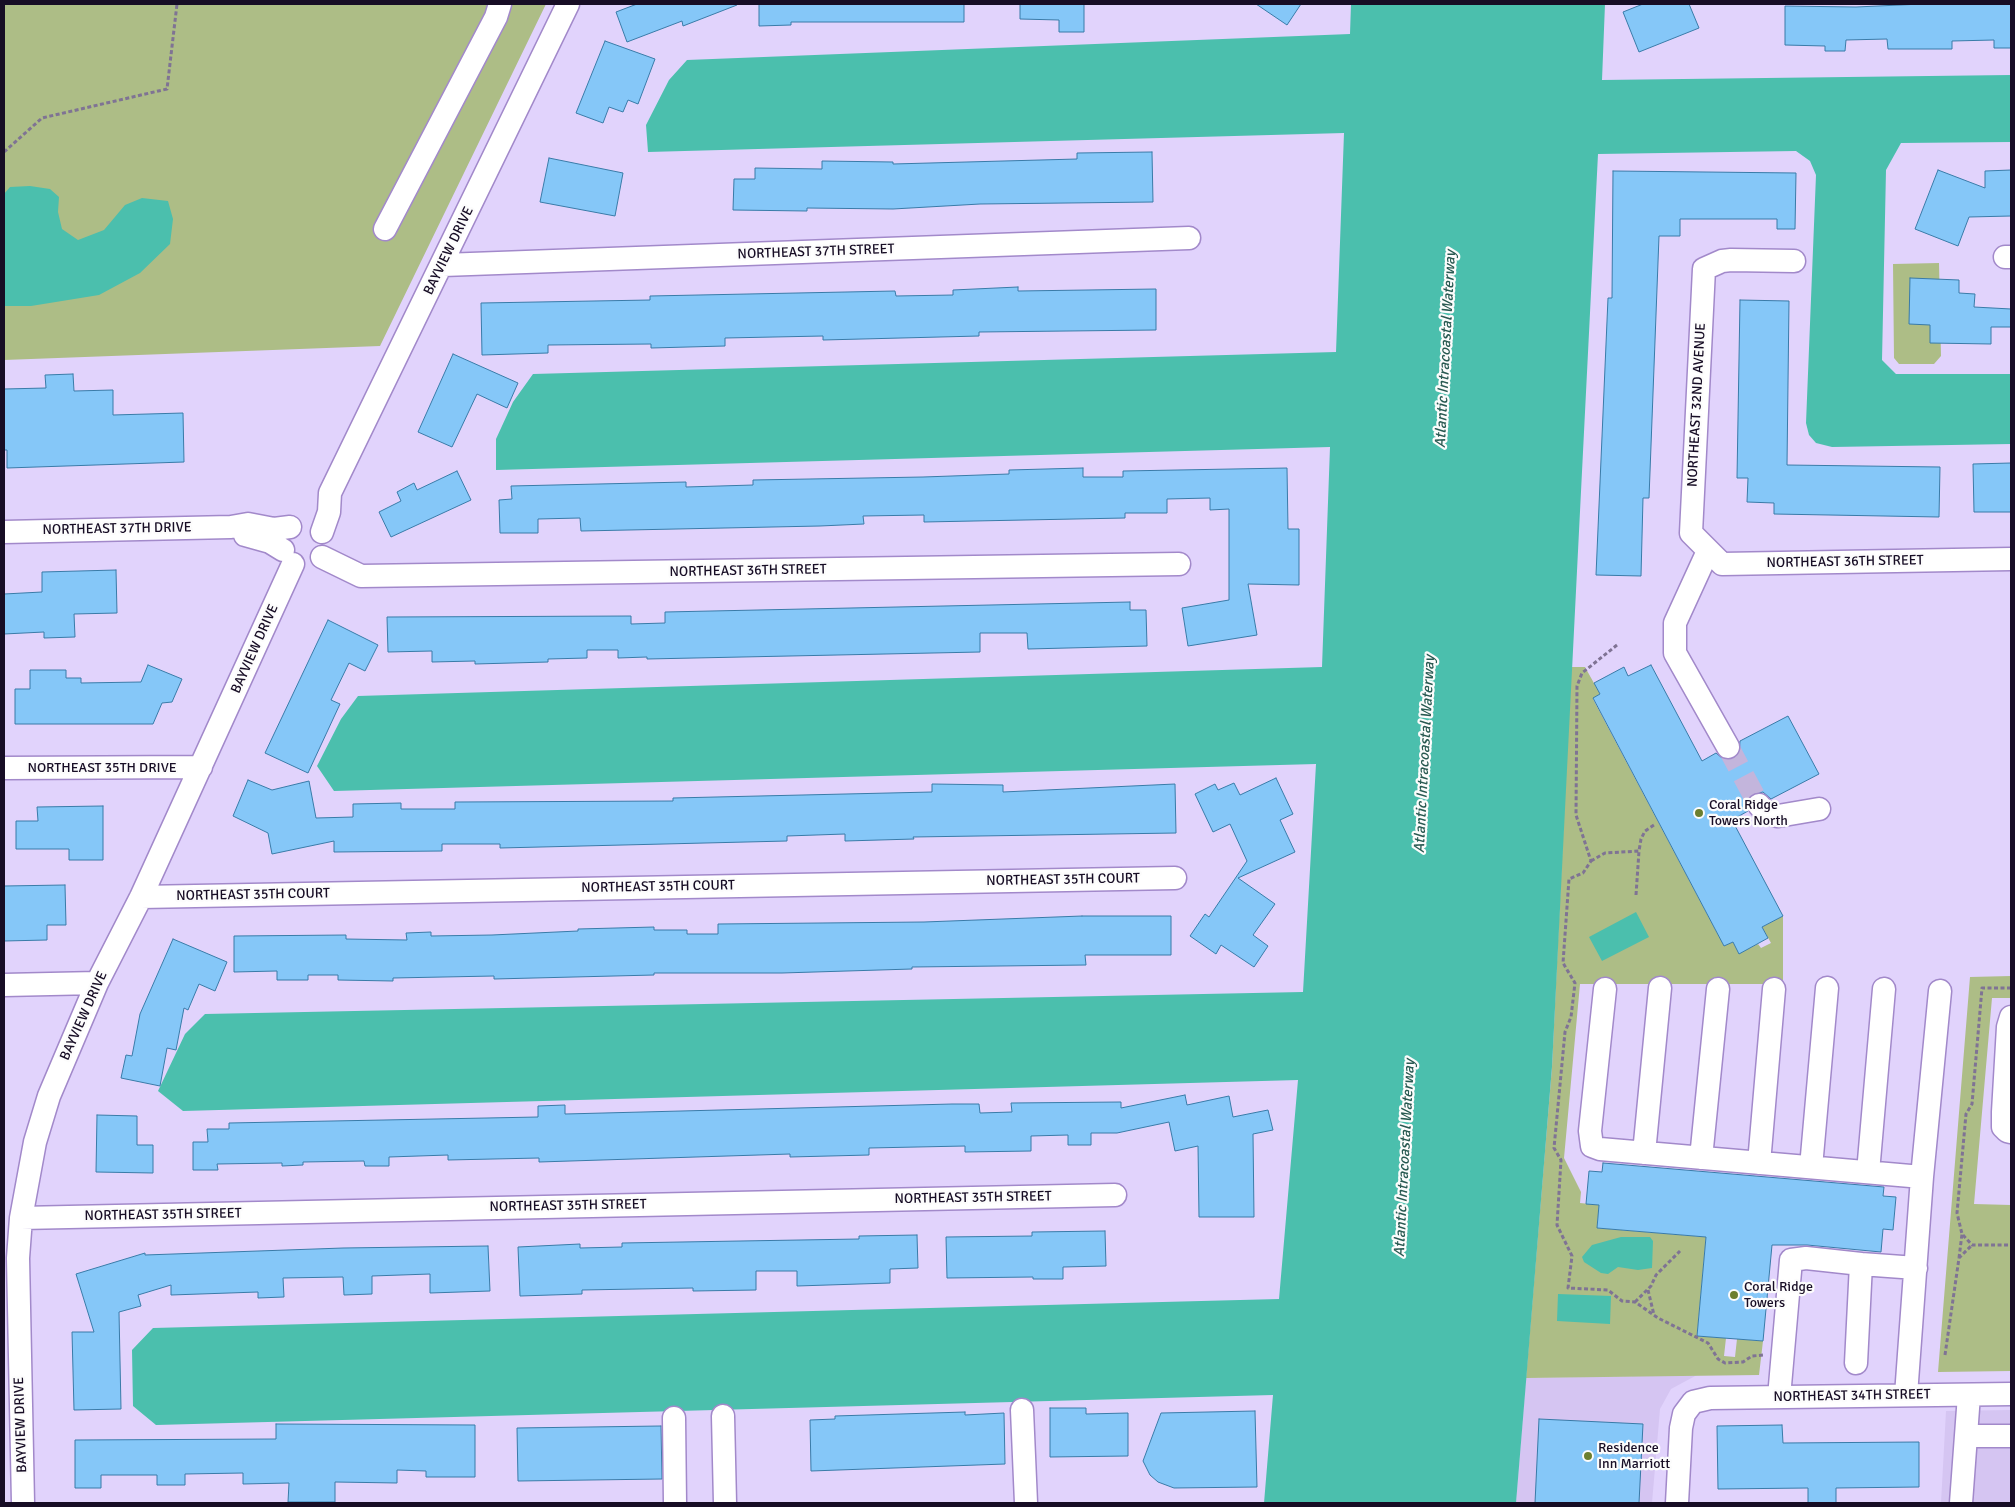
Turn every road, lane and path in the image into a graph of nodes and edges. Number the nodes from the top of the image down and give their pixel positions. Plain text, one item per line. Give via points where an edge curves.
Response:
1 (177, 4) edge
2 (500, 4) edge
3 (568, 4) edge
4 (4, 152) edge
5 (385, 229) dead end
6 (1189, 238) dead end
7 (1794, 261) dead end
8 (443, 265) junction
9 (231, 527) junction
10 (305, 527) junction
11 (4, 532) edge
12 (1691, 533) joint
13 (1708, 551) junction
14 (288, 557) junction
15 (322, 557) junction
16 (2011, 559) edge
17 (1179, 564) dead end
18 (1617, 644) dead end
19 (1728, 747) tunnel mouth
20 (201, 767) junction
21 (4, 768) edge
22 (1759, 805) tunnel mouth
23 (1819, 809) dead end
24 (1654, 825) dead end
25 (1639, 851) junction
26 (1591, 861) junction
27 (1175, 878) dead end
28 (1636, 895) dead end
29 (141, 897) junction
30 (97, 983) junction
31 (4, 985) edge
32 (1660, 988) dead end
33 (1827, 988) dead end
34 (2011, 988) edge
35 (1605, 989) dead end
36 (1718, 989) dead end
37 (1774, 989) dead end
38 (1884, 989) dead end
39 (1940, 992) dead end
40 (2011, 1017) edge
41 (2008, 1067) edge
42 (2011, 1132) edge
43 (1644, 1152) junction
44 (1701, 1158) junction
45 (1758, 1163) junction
46 (1811, 1167) junction
47 (1868, 1172) junction
48 (1922, 1177) junction
49 (1115, 1194) dead end
50 (16, 1208) edge
51 (1962, 1234) junction
52 (1972, 1245) junction
53 (2011, 1245) edge
54 (1680, 1251) dead end
55 (1959, 1258) junction
56 (1862, 1264) junction
57 (1916, 1268) junction
58 (1647, 1290) junction
59 (1635, 1302) junction
60 (1654, 1315) junction
61 (1945, 1355) dead end
62 (1782, 1357) junction
63 (1856, 1362) dead end
64 (2011, 1394) edge
65 (1969, 1395) junction
66 (1906, 1396) junction
67 (1779, 1397) junction
68 (1022, 1410) dead end
69 (12, 1416) edge
70 (723, 1416) dead end
71 (674, 1418) dead end
72 (1966, 1436) junction
73 (2011, 1436) edge
74 (23, 1503) edge
75 (675, 1503) edge
76 (726, 1503) edge
77 (1026, 1503) edge
78 (1677, 1503) edge
79 (1961, 1503) edge

1 - 4 path via 167,89 42,118
2 - 5 street
3 - 8 street, BAYVIEW DRIVE
6 - 8 street, NORTHEAST 37TH STREET
7 - 12 street, NORTHEAST 32ND AVENUE via 1722,261 1704,269
8 - 10 street, BAYVIEW DRIVE via 328,498 329,512
9 - 10 street, NORTHEAST 37TH DRIVE via 248,524 274,528
9 - 11 street, NORTHEAST 37TH DRIVE
9 - 14 street, NORTHEAST 37TH DRIVE via 270,542
10 - 14 street, BAYVIEW DRIVE via 283,538
10 - 15 street, BAYVIEW DRIVE via 325,544
12 - 13 street, NORTHEAST 36TH STREET
13 - 16 street, NORTHEAST 36TH STREET via 1722,564
13 - 19 street via 1675,623 1675,653
14 - 15 street via 312,565
14 - 20 street, BAYVIEW DRIVE
15 - 17 street, NORTHEAST 36TH STREET via 362,576
18 - 26 path via 1582,673 1577,686 1576,815
20 - 21 street, NORTHEAST 35TH DRIVE
20 - 29 street, BAYVIEW DRIVE
22 - 23 street via 1766,813 1778,816
24 - 25 path via 1645,831
25 - 26 path via 1605,853
25 - 28 path
26 - 59 path via 1583,873 1568,879 1563,963 1575,983 1571,1018 1565,1032 1554,1148 1561,1160 1557,1225 1572,1256 1568,1288 1608,1290 1622,1301
27 - 29 street, NORTHEAST 35TH COURT
29 - 30 street, BAYVIEW DRIVE
30 - 31 street
30 - 50 street, BAYVIEW DRIVE via 49,1096
32 - 43 street
33 - 46 street
34 - 51 path via 1982,988 1972,1104 1966,1114 1957,1213
35 - 43 street via 1590,1141 1592,1146 1600,1149
36 - 44 street
37 - 45 street
38 - 47 street
39 - 48 street
40 - 41 street
41 - 42 street via 2003,1126
43 - 44 street
44 - 45 street
45 - 46 street
46 - 47 street
47 - 48 street
48 - 57 street
49 - 50 street, NORTHEAST 35TH STREET
50 - 69 street, BAYVIEW DRIVE via 18,1258
51 - 52 path
51 - 55 path
52 - 53 path
52 - 55 path
54 - 58 path via 1656,1275
55 - 61 path
56 - 57 street
56 - 62 street via 1806,1258 1790,1260
56 - 63 street
57 - 66 street
58 - 59 path
58 - 60 path
59 - 60 path
60 - 62 path via 1708,1343 1718,1359 1725,1363 1743,1362 1758,1355
62 - 67 street
64 - 65 street, NORTHEAST 34TH STREET
65 - 66 street, NORTHEAST 34TH STREET
65 - 72 street
66 - 67 street, NORTHEAST 34TH STREET
67 - 78 street, NORTHEAST 34TH STREET via 1710,1398 1693,1402 1684,1414 1681,1428
68 - 77 street
69 - 74 street, BAYVIEW DRIVE
70 - 76 street
71 - 75 street
72 - 73 street
72 - 79 street

